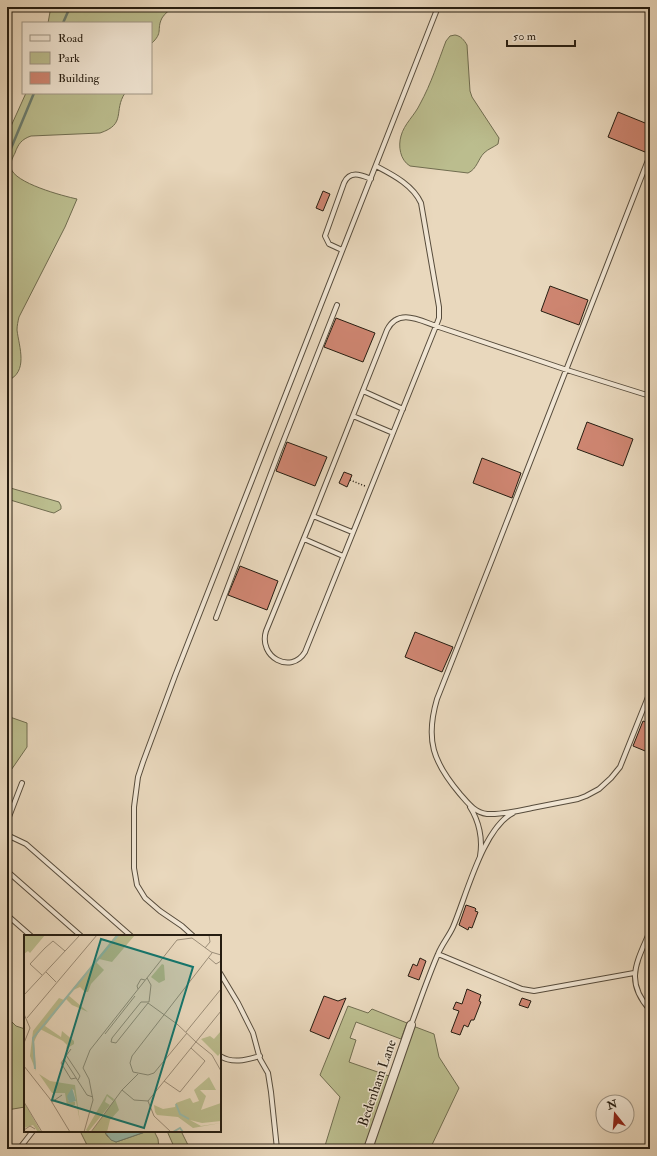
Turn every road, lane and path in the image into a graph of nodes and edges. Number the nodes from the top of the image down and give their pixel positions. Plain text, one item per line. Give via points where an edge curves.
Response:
1 (438, 7) edge
2 (650, 155) edge
3 (376, 166) junction
4 (371, 179) junction
5 (342, 250) junction
6 (337, 305) dead end
7 (436, 326) junction
8 (567, 370) junction
9 (363, 391) junction
10 (650, 396) edge
11 (403, 409) junction
12 (353, 416) junction
13 (393, 433) junction
14 (350, 480) dead end
15 (370, 489) junction
16 (313, 516) junction
17 (352, 532) junction
18 (304, 539) junction
19 (343, 556) junction
20 (216, 618) dead end
21 (650, 692) edge
22 (22, 783) dead end
23 (467, 802) junction
24 (518, 811) junction
25 (7, 822) edge
26 (7, 835) edge
27 (479, 862) junction
28 (7, 872) edge
29 (7, 916) edge
30 (650, 931) edge
31 (29, 935) edge
32 (80, 935) edge
33 (130, 935) edge
34 (192, 935) edge
35 (438, 954) junction
36 (634, 973) junction
37 (221, 975) edge
38 (650, 1010) edge
39 (411, 1025) joint
40 (221, 1056) edge
41 (260, 1056) junction
42 (33, 1132) edge
43 (19, 1149) edge
44 (277, 1149) edge
45 (368, 1149) edge

1 - 3 lane
2 - 8 lane
3 - 4 lane
3 - 7 lane via 407,185 421,202 439,307
4 - 5 lane
4 - 5 lane via 354,174 344,183 325,236 329,244
5 - 34 lane via 175,676 137,784 133,858 137,885 149,902
6 - 20 lane
7 - 8 lane
7 - 9 lane via 407,317 393,322 387,330
7 - 11 lane
8 - 10 lane
8 - 23 lane via 437,699 432,718 431,737 436,758
9 - 11 lane
9 - 12 lane
11 - 13 lane
12 - 13 lane
12 - 16 lane
13 - 15 lane
14 - 15 path
15 - 17 lane
16 - 17 lane
16 - 18 lane
17 - 19 lane
18 - 19 lane
18 - 19 lane via 265,634 264,641 268,653 279,661 294,661 303,654
21 - 24 lane via 624,761 608,781 581,798
22 - 25 lane
23 - 24 lane via 475,810 487,814
23 - 27 lane via 475,816 480,836
24 - 27 lane via 499,826
26 - 33 lane via 26,844
27 - 35 lane via 454,926
28 - 32 lane
29 - 31 lane
30 - 36 lane
35 - 36 lane via 530,991
35 - 39 lane
36 - 38 lane via 638,993
37 - 41 lane via 253,1033
39 - 45 street, Bedenham Lane
40 - 41 lane via 236,1061
41 - 44 lane via 269,1079
42 - 43 lane

